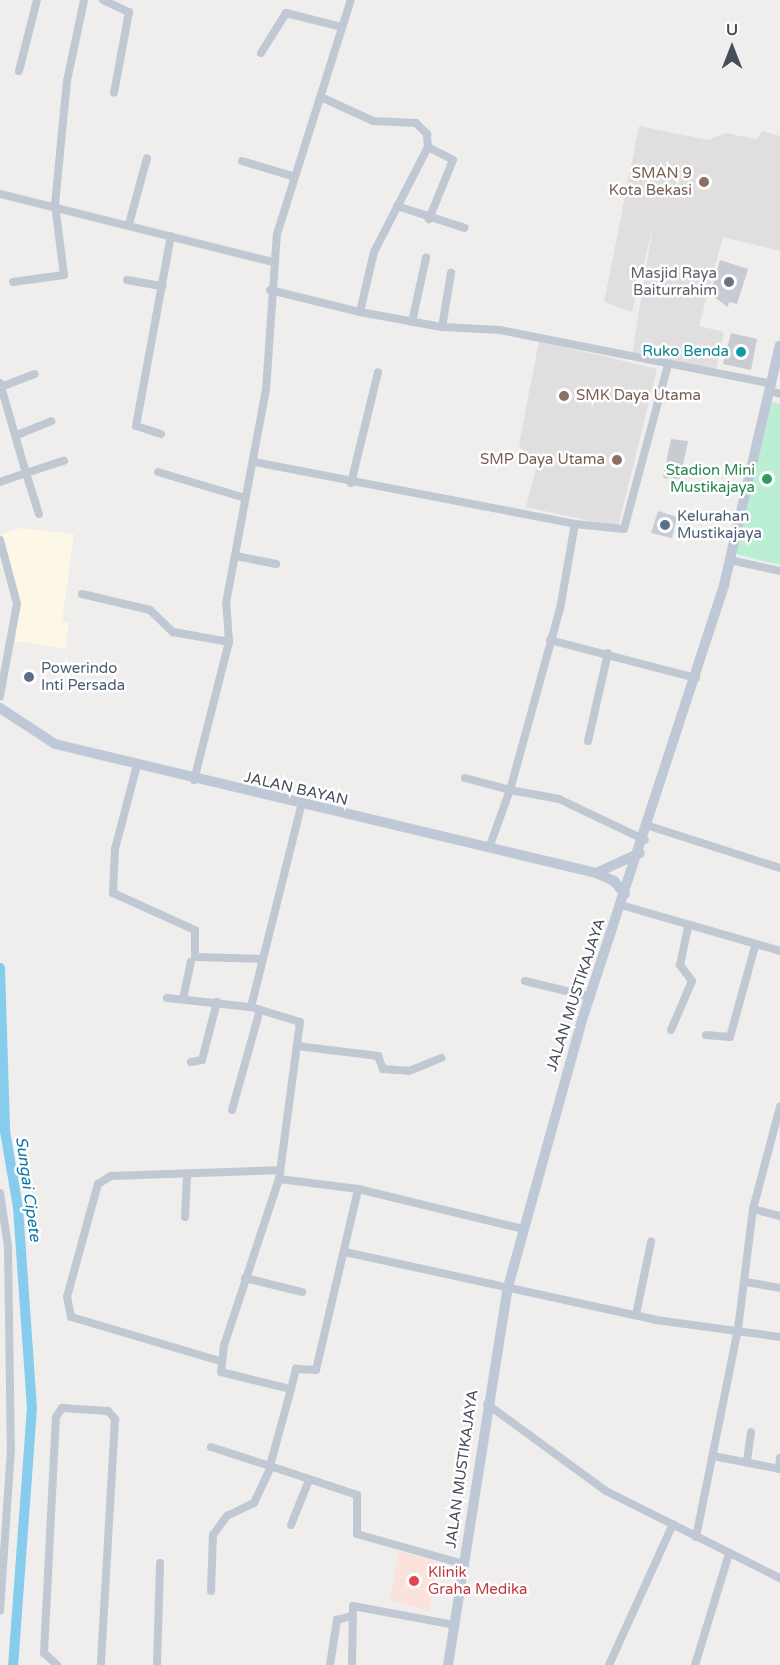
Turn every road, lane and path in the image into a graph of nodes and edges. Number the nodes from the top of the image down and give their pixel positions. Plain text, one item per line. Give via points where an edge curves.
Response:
1 (37, 0) edge
2 (84, 0) edge
3 (103, 0) edge
4 (351, 0) edge
5 (342, 27) junction
6 (261, 53) dead end
7 (19, 71) dead end
8 (114, 93) dead end
9 (323, 98) junction
10 (428, 147) junction
11 (147, 158) dead end
12 (242, 161) dead end
13 (292, 176) junction
14 (0, 194) edge
15 (55, 205) junction
16 (397, 206) junction
17 (429, 219) junction
18 (129, 224) junction
19 (465, 228) dead end
20 (171, 236) junction
21 (426, 258) dead end
22 (273, 262) junction
23 (451, 273) dead end
24 (127, 280) dead end
25 (13, 282) dead end
26 (162, 286) junction
27 (270, 290) junction
28 (360, 312) junction
29 (412, 322) junction
30 (442, 327) junction
31 (780, 345) edge
32 (668, 365) junction
33 (378, 372) dead end
34 (35, 374) dead end
35 (1, 385) edge
36 (774, 390) edge
37 (51, 421) dead end
38 (161, 434) dead end
39 (17, 435) junction
40 (64, 461) dead end
41 (254, 462) junction
42 (158, 472) dead end
43 (26, 474) junction
44 (0, 482) edge
45 (351, 483) junction
46 (245, 498) junction
47 (39, 514) dead end
48 (575, 524) junction
49 (0, 542) edge
50 (236, 556) junction
51 (730, 560) junction
52 (276, 564) dead end
53 (780, 571) edge
54 (82, 594) dead end
55 (550, 640) junction
56 (229, 642) junction
57 (608, 653) junction
58 (696, 678) junction
59 (0, 696) edge
60 (0, 708) edge
61 (588, 741) dead end
62 (137, 765) junction
63 (465, 778) dead end
64 (194, 780) junction
65 (510, 790) junction
66 (301, 807) junction
67 (649, 826) junction
68 (645, 840) junction
69 (489, 848) junction
70 (640, 854) junction
71 (780, 868) edge
72 (596, 873) junction
73 (625, 894) junction
74 (621, 905) junction
75 (688, 928) junction
76 (755, 946) junction
77 (780, 951) edge
78 (262, 959) junction
79 (191, 962) dead end
80 (525, 981) dead end
81 (591, 997) junction
82 (167, 998) dead end
83 (183, 999) junction
84 (217, 1002) junction
85 (251, 1008) junction
86 (260, 1010) junction
87 (671, 1030) dead end
88 (706, 1035) dead end
89 (297, 1046) junction
90 (442, 1058) dead end
91 (191, 1062) dead end
92 (780, 1107) edge
93 (232, 1110) dead end
94 (279, 1174) junction
95 (187, 1176) junction
96 (358, 1189) junction
97 (0, 1193) edge
98 (753, 1209) junction
99 (185, 1216) dead end
100 (780, 1216) edge
101 (523, 1228) junction
102 (651, 1242) dead end
103 (345, 1252) junction
104 (245, 1278) junction
105 (746, 1282) junction
106 (508, 1287) junction
107 (780, 1288) edge
108 (302, 1292) dead end
109 (636, 1315) junction
110 (738, 1329) junction
111 (780, 1337) edge
112 (4, 1340) edge
113 (220, 1361) junction
114 (291, 1389) junction
115 (488, 1404) junction
116 (751, 1432) dead end
117 (211, 1447) dead end
118 (713, 1456) junction
119 (780, 1458) edge
120 (747, 1461) junction
121 (271, 1466) junction
122 (779, 1469) edge
123 (309, 1480) junction
124 (674, 1524) junction
125 (291, 1525) dead end
126 (696, 1537) junction
127 (729, 1554) junction
128 (160, 1563) dead end
129 (463, 1564) junction
130 (780, 1578) edge
131 (211, 1591) dead end
132 (0, 1611) edge
133 (352, 1616) junction
134 (455, 1625) junction
135 (57, 1665) edge
136 (100, 1665) edge
137 (157, 1665) edge
138 (330, 1665) edge
139 (352, 1665) edge
140 (448, 1665) edge
141 (609, 1665) edge
142 (695, 1665) edge

1 - 7 street
2 - 15 street via 67,81
3 - 8 street via 129,12
4 - 5 street
5 - 6 street via 286,13
5 - 9 street
9 - 10 street via 374,121 416,123 427,134
9 - 13 street
10 - 16 street
10 - 17 street via 453,160
11 - 18 street
12 - 13 street
13 - 22 street
14 - 15 street
15 - 18 street
15 - 25 street via 63,277
16 - 17 street
16 - 28 street via 374,252
17 - 19 street
18 - 20 street
20 - 22 street
20 - 26 street
21 - 29 street
22 - 27 street
23 - 30 street
24 - 26 street
26 - 38 street via 136,426
27 - 28 street
27 - 41 street via 266,390
28 - 29 street
29 - 30 street
30 - 32 street via 500,330
31 - 36 main road, JALAN MUSTIKAJAYA
32 - 36 street
32 - 48 street via 651,414 629,524 619,529
33 - 45 street
34 - 35 street
35 - 39 street
36 - 51 main road, JALAN MUSTIKAJAYA
37 - 39 street
39 - 43 street
40 - 43 street
41 - 45 street
41 - 46 street
42 - 46 street
43 - 44 street
43 - 47 street
45 - 48 street
46 - 50 street
48 - 55 street
49 - 59 street via 17,604
50 - 52 street
50 - 56 street via 226,603
51 - 53 street
51 - 58 main road, JALAN MUSTIKAJAYA
54 - 56 street via 150,610 172,632
55 - 57 street
55 - 65 street
56 - 64 street
57 - 58 street
57 - 61 street
58 - 67 main road, JALAN MUSTIKAJAYA
60 - 62 main road, JALAN BAYAN via 43,740
62 - 64 main road, JALAN BAYAN
62 - 78 street via 115,849 114,893 195,930 195,957
63 - 65 street
64 - 66 main road, JALAN BAYAN
65 - 68 street via 559,799
65 - 69 street
66 - 69 main road, JALAN BAYAN
66 - 78 street
67 - 68 main road, JALAN MUSTIKAJAYA
67 - 71 street
68 - 70 main road, JALAN MUSTIKAJAYA
69 - 72 main road, JALAN BAYAN
70 - 72 main road
70 - 73 main road, JALAN MUSTIKAJAYA
72 - 73 main road, JALAN BAYAN via 614,881
73 - 74 main road, JALAN MUSTIKAJAYA
74 - 75 street
74 - 81 main road, JALAN MUSTIKAJAYA
75 - 76 street
75 - 87 street via 680,965 692,981
76 - 77 street
76 - 88 street via 730,1037
78 - 85 street
79 - 83 street
80 - 81 street
81 - 101 main road, JALAN MUSTIKAJAYA
82 - 83 street
83 - 84 street
84 - 85 street
84 - 91 street via 202,1060
85 - 86 street
86 - 89 street via 299,1019
86 - 93 street
89 - 90 street via 378,1056 383,1069 410,1071
89 - 94 street
92 - 98 street
94 - 95 street
94 - 96 street
94 - 104 street
95 - 99 street
95 - 113 street via 101,1179 66,1305 76,1320
96 - 101 street
96 - 103 street
97 - 112 street via 8,1246
98 - 100 street
98 - 105 street
101 - 106 main road, JALAN MUSTIKAJAYA
102 - 109 street
103 - 106 street
103 - 114 street via 316,1370 296,1369
104 - 108 street
104 - 113 street
105 - 107 street
105 - 110 street
106 - 109 street
106 - 115 main road, JALAN MUSTIKAJAYA
109 - 110 street
110 - 111 street
110 - 118 street
112 - 132 street via 11,1449
113 - 114 street via 226,1376
114 - 121 street
115 - 124 street via 564,1465
115 - 129 main road, JALAN MUSTIKAJAYA
116 - 120 street
117 - 121 street
118 - 120 street
118 - 126 street
119 - 122 street
120 - 122 street
121 - 123 street
121 - 131 street via 254,1503 227,1516 213,1535
123 - 125 street
123 - 129 street via 359,1497 357,1533
124 - 126 street
124 - 141 street
126 - 127 street
127 - 130 street
127 - 142 street
128 - 137 street
129 - 134 main road, JALAN MUSTIKAJAYA
133 - 134 street via 355,1606
133 - 138 street via 337,1620
133 - 139 street
134 - 140 main road, JALAN MUSTIKAJAYA
135 - 136 street via 44,1653 56,1417 62,1408 108,1411 115,1419

